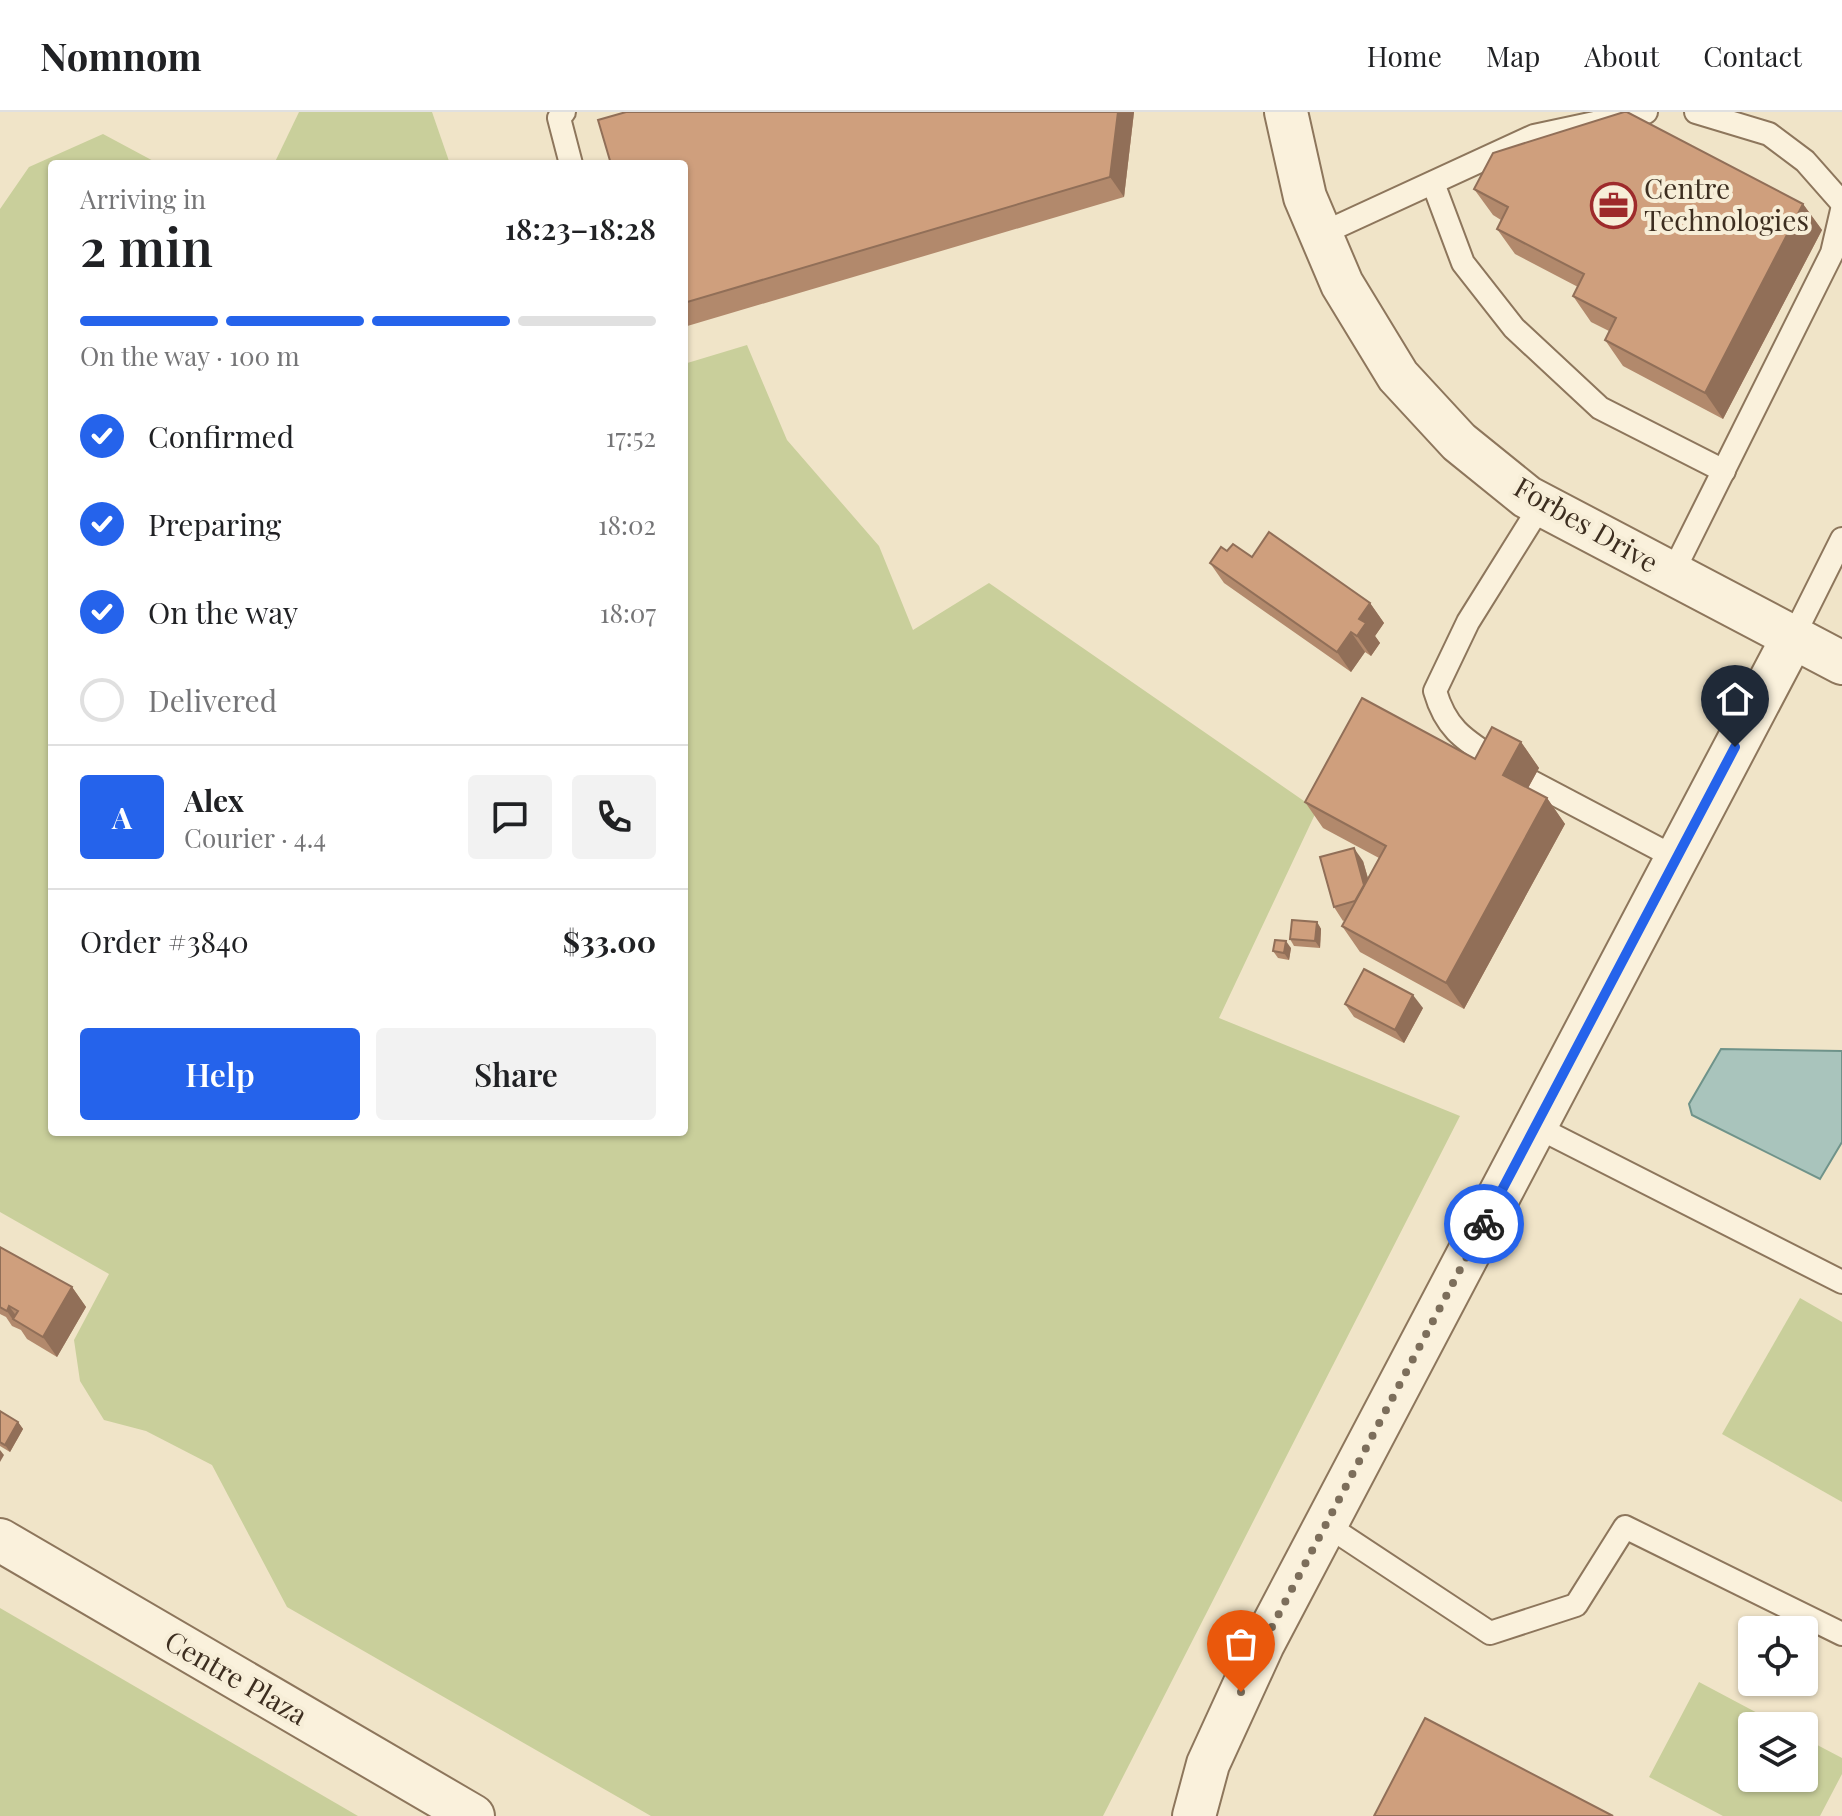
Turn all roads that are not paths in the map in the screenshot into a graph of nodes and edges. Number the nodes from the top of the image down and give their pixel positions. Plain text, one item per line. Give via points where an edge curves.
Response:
1 (564, 112) edge
2 (1286, 112) edge
3 (1646, 112) edge
4 (1696, 112) edge
5 (570, 160) edge
6 (1433, 183) junction
7 (1842, 203) edge
8 (1842, 210) edge
9 (1321, 234) junction
10 (1724, 471) junction
11 (1541, 505) junction
12 (1842, 539) edge
13 (1672, 574) junction
14 (1793, 637) junction
15 (1842, 663) edge
16 (1504, 765) edge
17 (1532, 782) dead end
18 (1676, 858) junction
19 (1535, 1126) junction
20 (1842, 1282) edge
21 (1325, 1524) junction
22 (0, 1540) edge
23 (1842, 1634) edge
24 (473, 1816) edge
25 (1194, 1816) edge

1 - 5 lane via 559,118
2 - 9 street, Forbes Drive via 1305,197
3 - 6 lane via 1534,136
4 - 7 lane via 1769,134 1805,161
6 - 9 lane
6 - 10 lane via 1463,263 1514,328 1600,408
8 - 10 lane via 1832,253
9 - 11 street, Forbes Drive via 1342,284 1398,376 1459,442
10 - 13 lane
11 - 13 street, Forbes Drive
11 - 16 lane via 1468,622 1435,691 1447,723
12 - 14 lane
13 - 14 street, Forbes Drive
14 - 15 street, Forbes Drive
14 - 18 street
17 - 18 lane
18 - 19 street
19 - 20 lane
19 - 21 street
21 - 23 lane via 1490,1633 1576,1605 1625,1527
21 - 25 street via 1208,1764
22 - 24 street, Centre Plaza

